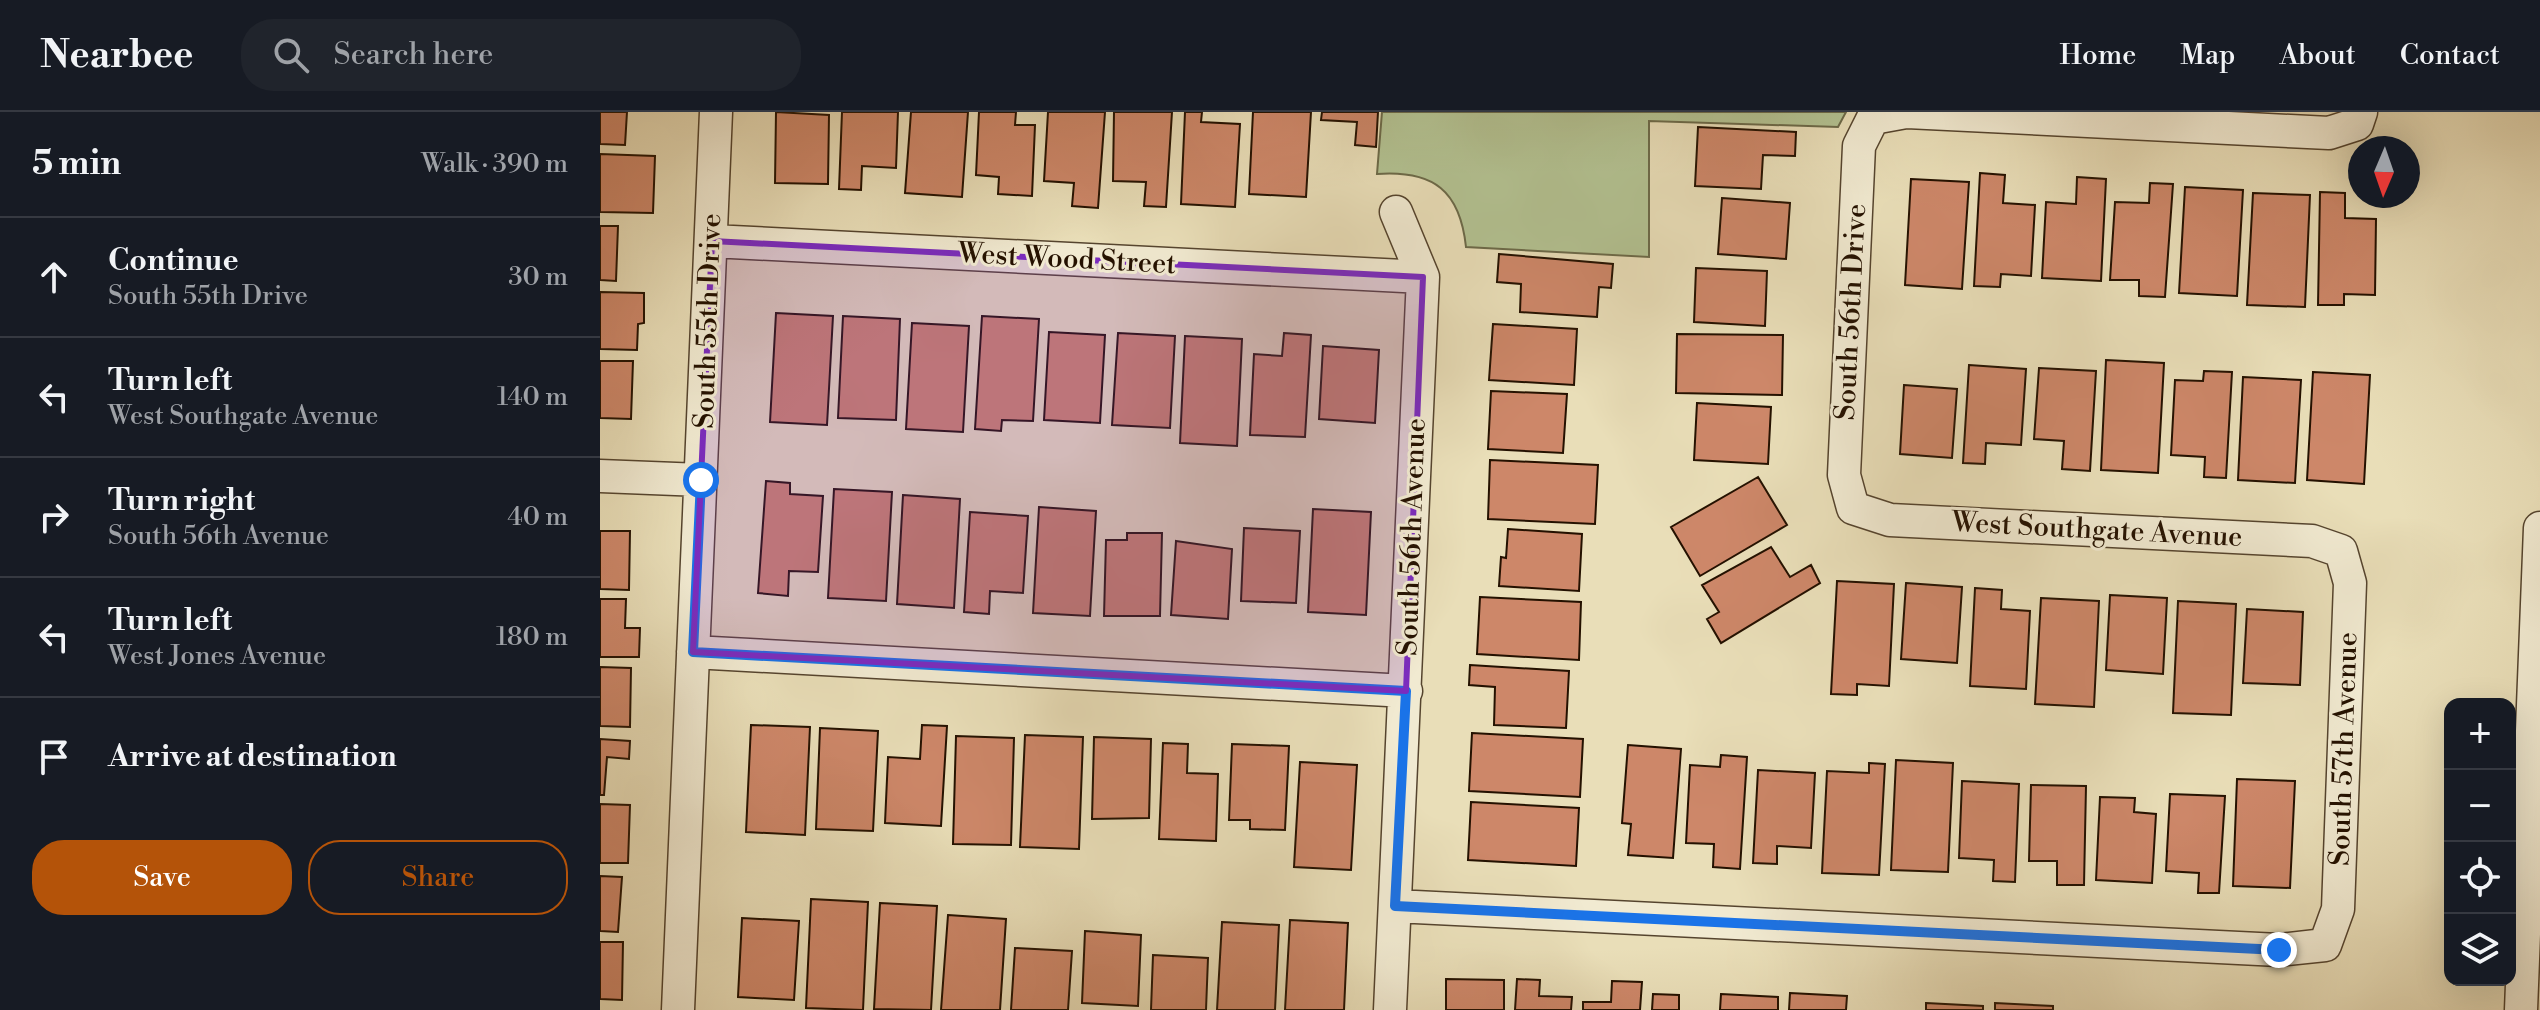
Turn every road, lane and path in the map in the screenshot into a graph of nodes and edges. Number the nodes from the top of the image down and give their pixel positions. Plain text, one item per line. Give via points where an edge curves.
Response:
1 (716, 112) edge
2 (1906, 112) edge
3 (2359, 118) edge
4 (1396, 212) dead end
5 (712, 241) junction
6 (1423, 277) junction
7 (600, 476) edge
8 (701, 480) junction
9 (1853, 508) joint
10 (2540, 528) edge
11 (2341, 551) joint
12 (693, 652) junction
13 (1406, 691) junction
14 (2533, 884) edge
15 (1395, 906) junction
16 (678, 1010) edge
17 (1390, 1010) edge
18 (2521, 1010) edge

1 - 5 street, South 55th Drive
2 - 3 street via 2329,133
2 - 9 street, South 56th Drive via 1873,118 1859,146 1844,475
4 - 6 street, South 56th Avenue
5 - 6 street, West Wood Street
5 - 8 street, South 55th Drive
6 - 13 street, South 56th Avenue
7 - 8 street
8 - 12 street, South 55th Drive
9 - 11 street, West Southgate Avenue via 1890,520 2312,541
10 - 14 street
11 - 15 street, South 57th Avenue via 2350,583 2338,909 2325,945 2279,950
12 - 13 street
12 - 16 street, South 55th Drive
13 - 15 street, South 56th Avenue
14 - 18 street
15 - 17 street, South 56th Avenue

